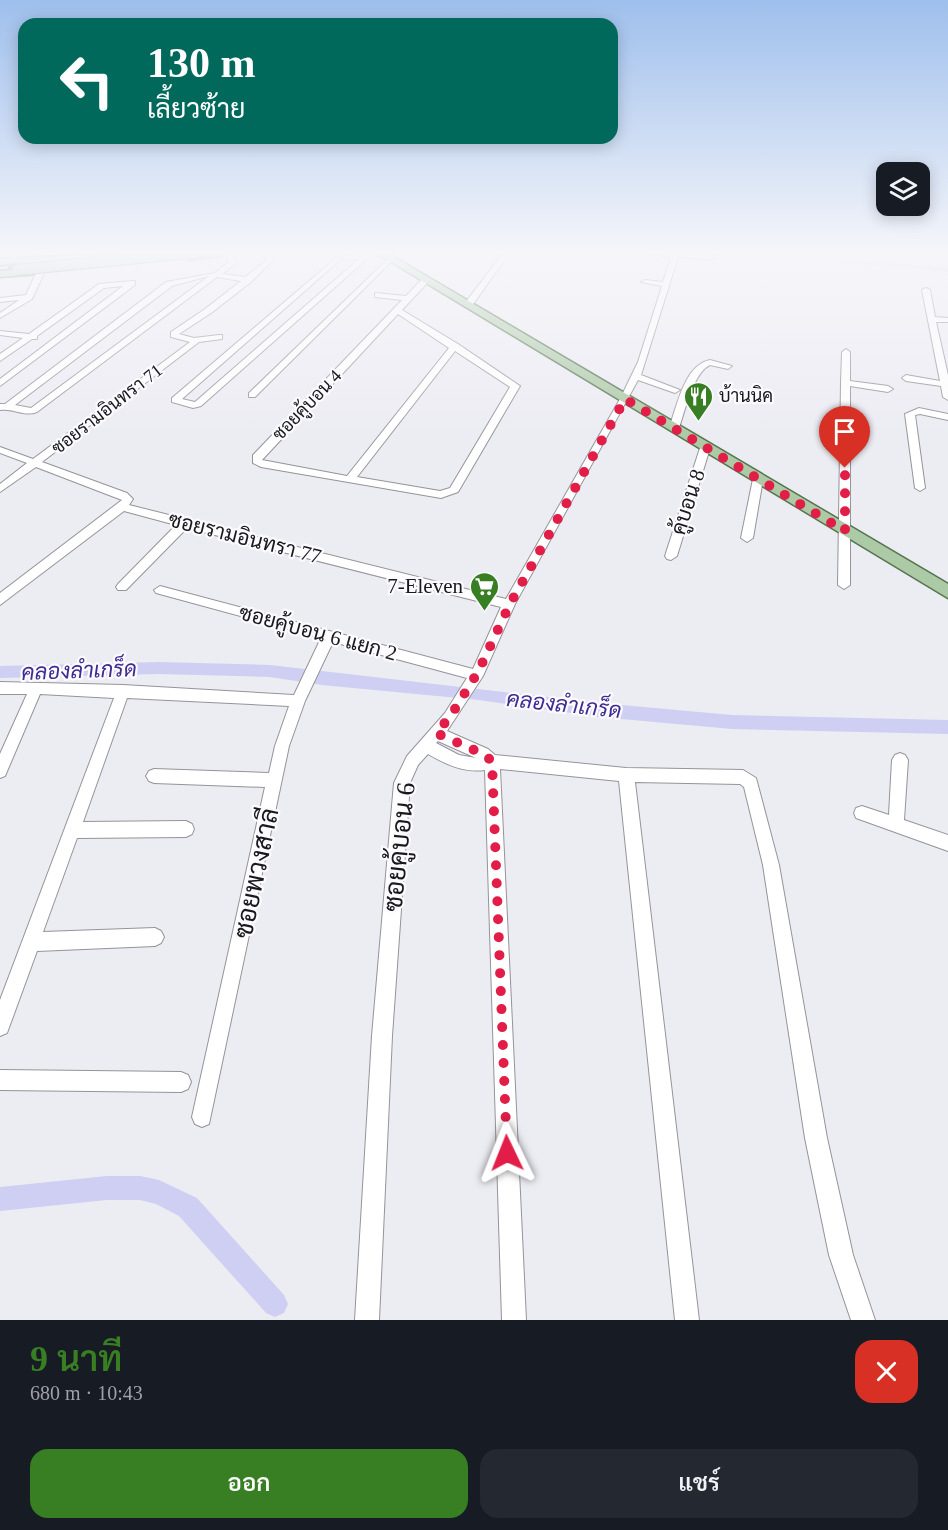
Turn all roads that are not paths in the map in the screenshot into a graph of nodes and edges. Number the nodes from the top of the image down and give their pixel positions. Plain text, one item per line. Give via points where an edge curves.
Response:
1 (64, 313) edge
2 (94, 313) edge
3 (130, 313) edge
4 (165, 313) edge
5 (205, 313) edge
6 (276, 313) edge
7 (309, 313) edge
8 (326, 313) edge
9 (396, 313) edge
10 (401, 313) edge
11 (481, 313) edge
12 (657, 313) edge
13 (931, 313) edge
14 (932, 319) junction
15 (948, 320) edge
16 (0, 333) edge
17 (31, 336) junction
18 (219, 337) dead end
19 (57, 340) junction
20 (196, 340) junction
21 (455, 346) junction
22 (846, 352) dead end
23 (0, 358) edge
24 (728, 366) dead end
25 (636, 376) junction
26 (906, 378) dead end
27 (0, 383) edge
28 (846, 383) junction
29 (945, 384) junction
30 (888, 389) dead end
31 (675, 390) dead end
32 (252, 394) dead end
33 (948, 397) edge
34 (625, 399) junction
35 (4, 406) edge
36 (948, 417) edge
37 (674, 428) junction
38 (705, 448) junction
39 (0, 450) edge
40 (37, 463) junction
41 (350, 479) junction
42 (758, 479) junction
43 (920, 488) dead end
44 (0, 489) edge
45 (122, 507) junction
46 (184, 524) junction
47 (845, 531) junction
48 (747, 538) dead end
49 (671, 556) dead end
50 (844, 585) dead end
51 (122, 586) dead end
52 (160, 590) dead end
53 (948, 592) edge
54 (0, 600) edge
55 (510, 604) junction
56 (329, 636) junction
57 (473, 681) junction
58 (0, 688) edge
59 (36, 688) junction
60 (123, 691) junction
61 (299, 699) junction
62 (431, 739) junction
63 (900, 760) dead end
64 (492, 761) junction
65 (0, 771) edge
66 (626, 775) junction
67 (154, 776) dead end
68 (276, 780) junction
69 (862, 813) dead end
70 (896, 825) junction
71 (186, 829) dead end
72 (73, 830) junction
73 (948, 843) edge
74 (155, 937) dead end
75 (32, 942) junction
76 (0, 1026) edge
77 (0, 1080) edge
78 (181, 1082) dead end
79 (202, 1117) dead end
80 (367, 1320) edge
81 (514, 1320) edge
82 (687, 1320) edge
83 (863, 1320) edge

1 - 17 street
2 - 19 street
3 - 35 street
4 - 35 street via 32,411
5 - 20 street via 174,335
6 - 7 street via 175,400 198,404
8 - 32 street
9 - 41 street, ซอยคู้บอน 4 via 257,457 261,464
10 - 21 street
11 - 34 main road
12 - 25 street, ซอยคู้บอน 6
13 - 14 street
14 - 15 street
14 - 29 street
16 - 17 street
17 - 19 street
17 - 23 street
18 - 20 street
19 - 27 street
20 - 40 street, ซอยรามอินทรา 71
21 - 41 street
21 - 41 street via 515,386 454,490 441,495
22 - 28 street
24 - 37 street via 714,363 702,366 695,374
25 - 31 street
25 - 34 street, ซอยคู้บอน 6
26 - 29 street
28 - 30 street
28 - 47 street
29 - 33 street
34 - 37 main road
34 - 55 street, ซอยคู้บอน 6
36 - 43 street via 919,411 910,414
37 - 38 main road
38 - 42 main road
38 - 49 street, คู้บอน 8
39 - 40 street
40 - 44 street, ซอยรามอินทรา 71
40 - 45 street via 123,495 128,499
42 - 47 main road
42 - 48 street
45 - 46 street, ซอยรามอินทรา 77
45 - 54 street
46 - 51 street
46 - 55 street, ซอยรามอินทรา 77
47 - 50 street
47 - 53 main road
52 - 56 street, ซอยคู้บอน 6 แยก 2
55 - 57 street, ซอยคู้บอน 6
56 - 57 street, ซอยคู้บอน 6 แยก 2
56 - 61 street, ซอยพวงสาลี
57 - 62 street, ซอยคู้บอน 6
58 - 59 street
59 - 60 street
59 - 65 street
60 - 61 street
60 - 72 street
61 - 68 street, ซอยพวงสาลี via 282,746
62 - 64 street via 463,764 481,766
62 - 80 street, ซอยคู้บอน 6 via 412,761 402,783 382,1036
63 - 70 street
64 - 66 street
64 - 81 street
66 - 82 street
66 - 83 street via 743,777 751,783 771,865 819,1150 841,1255
67 - 68 street
68 - 79 street, ซอยพวงสาลี
69 - 70 street
70 - 73 street
71 - 72 street
72 - 75 street
74 - 75 street
75 - 76 street
77 - 78 street

